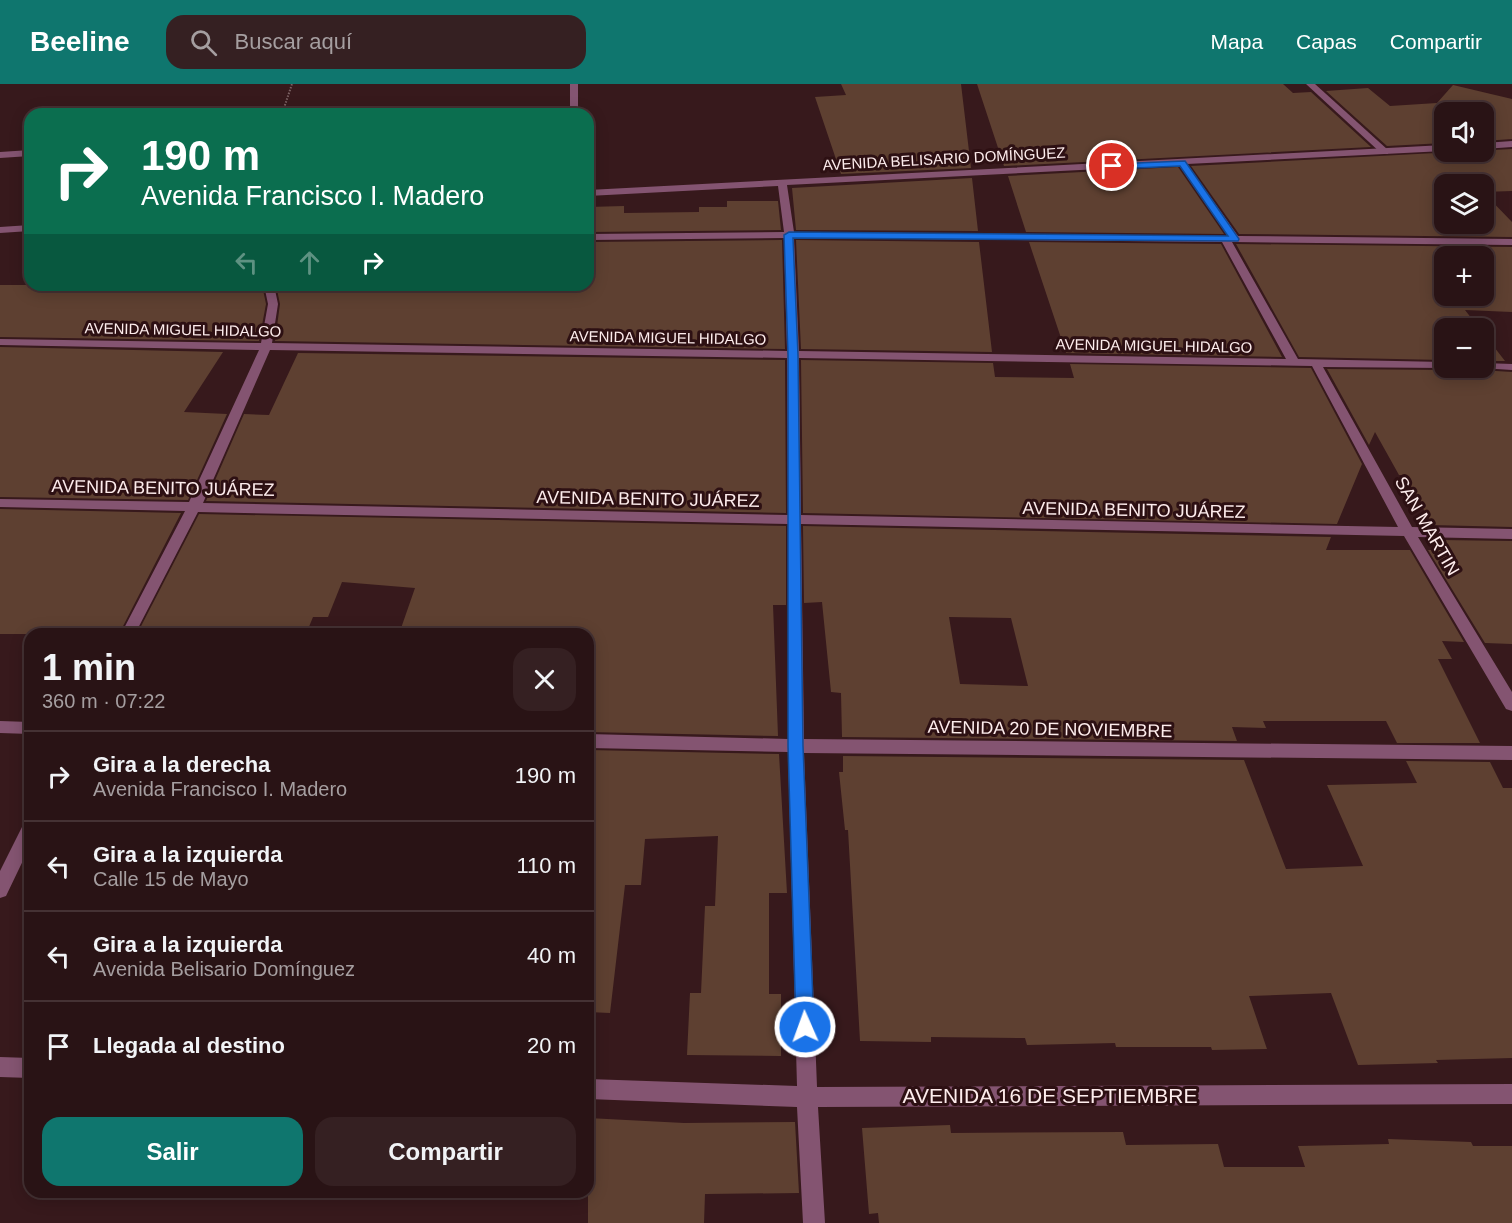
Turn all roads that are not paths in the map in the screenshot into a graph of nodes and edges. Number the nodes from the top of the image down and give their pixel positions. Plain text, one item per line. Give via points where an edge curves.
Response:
1 (574, 84) edge
2 (1310, 84) edge
3 (574, 108) edge
4 (1512, 144) edge
5 (1494, 145) edge
6 (1434, 149) edge
7 (1385, 152) junction
8 (24, 153) edge
9 (0, 155) edge
10 (1182, 163) junction
11 (782, 181) junction
12 (594, 193) edge
13 (24, 228) edge
14 (0, 230) edge
15 (789, 235) junction
16 (594, 237) edge
17 (1230, 239) junction
18 (1512, 242) edge
19 (270, 291) edge
20 (0, 342) edge
21 (266, 347) junction
22 (793, 355) junction
23 (1315, 362) junction
24 (1294, 363) junction
25 (1434, 365) edge
26 (1494, 366) edge
27 (1512, 367) edge
28 (0, 503) edge
29 (194, 507) junction
30 (794, 520) junction
31 (1409, 534) junction
32 (1512, 534) edge
33 (131, 628) edge
34 (1512, 705) edge
35 (0, 727) edge
36 (24, 728) edge
37 (594, 741) edge
38 (796, 746) junction
39 (1512, 753) edge
40 (24, 840) edge
41 (0, 890) edge
42 (0, 1067) edge
43 (24, 1068) edge
44 (594, 1089) edge
45 (1512, 1094) edge
46 (807, 1097) junction
47 (814, 1223) edge

1 - 3 street
2 - 7 street
4 - 5 street
6 - 7 street, AVENIDA BELISARIO DOMÍNGUEZ
7 - 10 street, AVENIDA BELISARIO DOMÍNGUEZ
8 - 9 street
10 - 11 street, AVENIDA BELISARIO DOMÍNGUEZ
10 - 17 street
11 - 12 street, AVENIDA BELISARIO DOMÍNGUEZ
11 - 15 street
13 - 14 street
15 - 16 street
15 - 17 street
15 - 22 street
17 - 18 street
17 - 24 street
19 - 21 street via 273,304
20 - 21 street, AVENIDA MIGUEL HIDALGO
21 - 22 street, AVENIDA MIGUEL HIDALGO
21 - 29 street
22 - 24 street, AVENIDA MIGUEL HIDALGO
22 - 30 street
23 - 24 street, AVENIDA MIGUEL HIDALGO
23 - 25 street, AVENIDA MIGUEL HIDALGO
23 - 31 street, SAN MARTIN
26 - 27 street
28 - 29 street, AVENIDA BENITO JUÁREZ
29 - 30 street, AVENIDA BENITO JUÁREZ
29 - 33 street
30 - 31 street, AVENIDA BENITO JUÁREZ
30 - 38 street
31 - 32 street, AVENIDA BENITO JUÁREZ
31 - 34 street, SAN MARTIN
35 - 36 street
37 - 38 street, AVENIDA 20 DE NOVIEMBRE
38 - 39 street, AVENIDA 20 DE NOVIEMBRE
38 - 46 street
40 - 41 street
42 - 43 street
44 - 46 street, AVENIDA 16 DE SEPTIEMBRE
45 - 46 street, AVENIDA 16 DE SEPTIEMBRE
46 - 47 street

